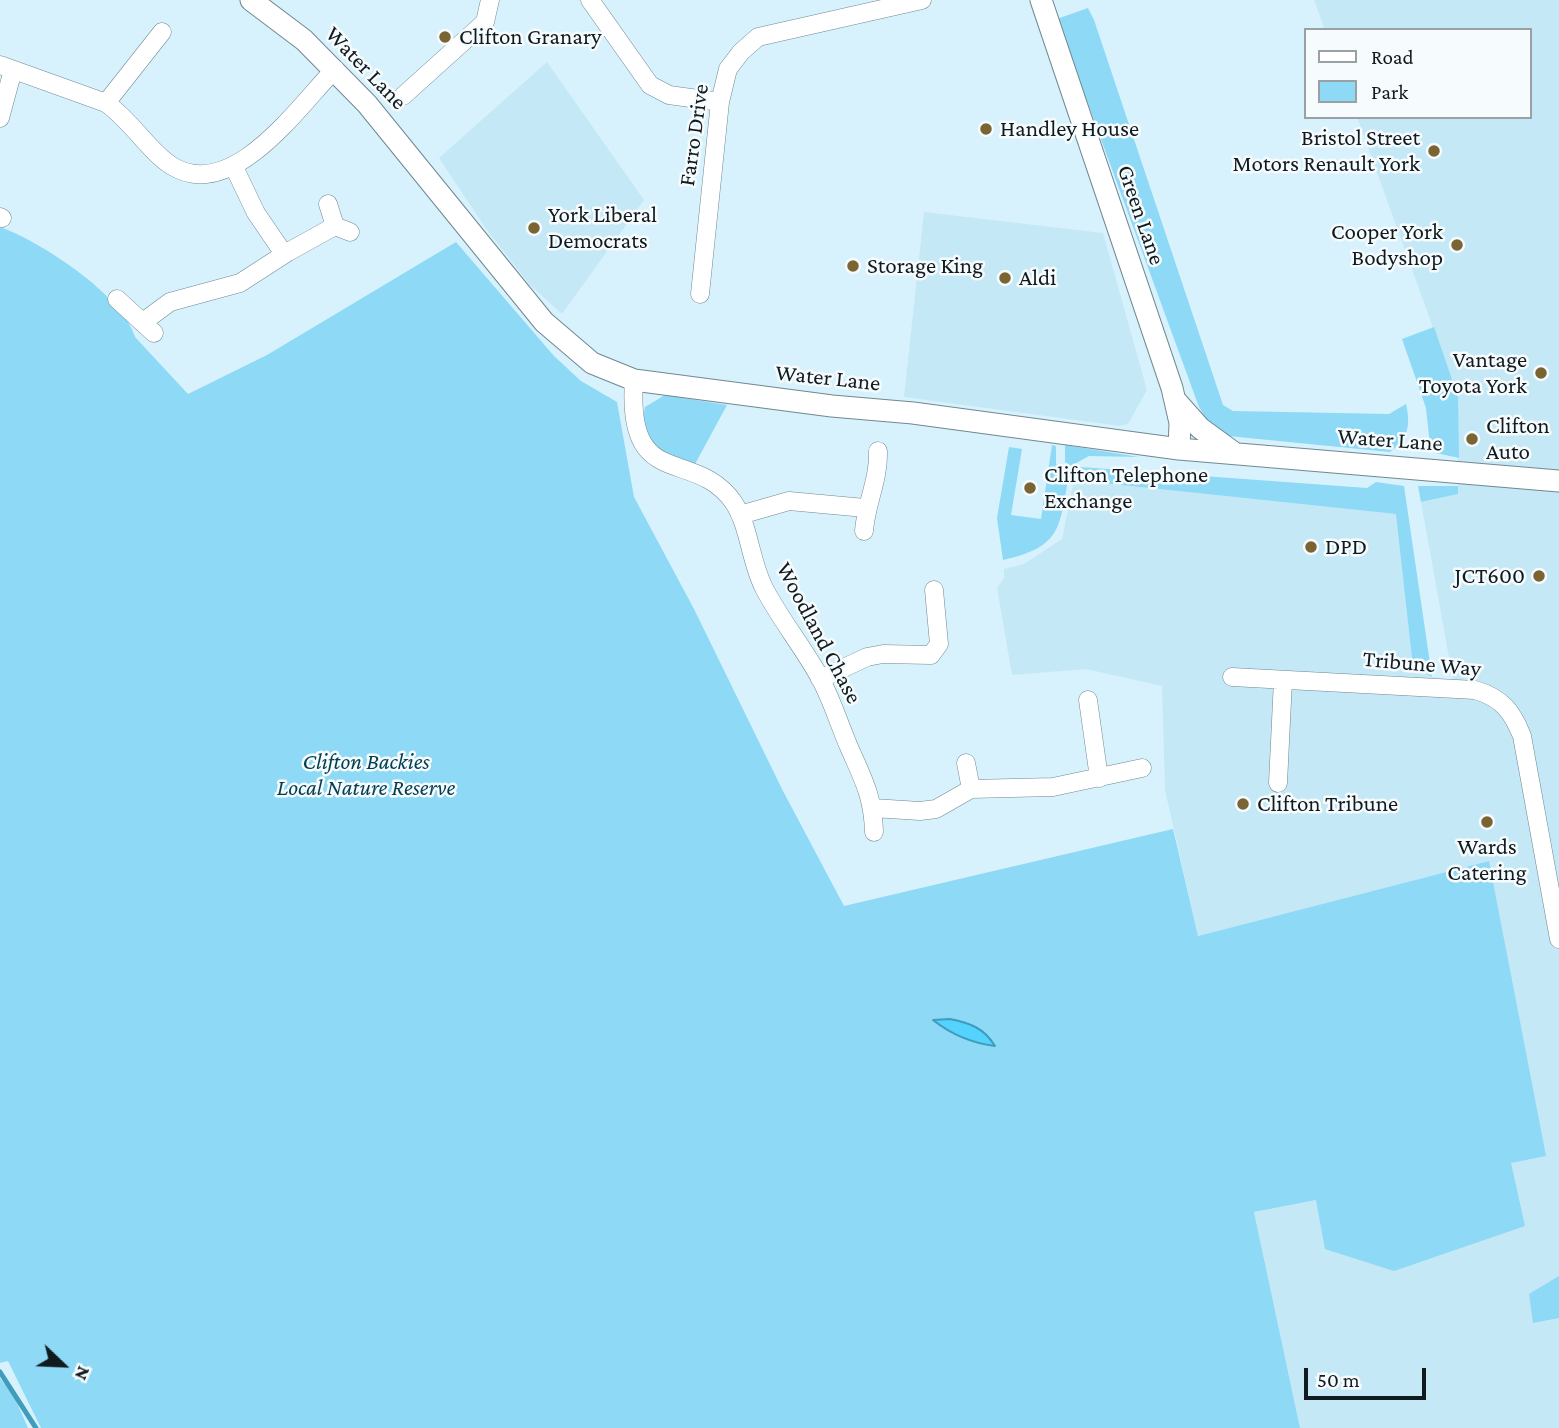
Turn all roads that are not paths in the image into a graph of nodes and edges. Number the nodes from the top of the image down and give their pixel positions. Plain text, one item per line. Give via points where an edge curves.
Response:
1 (251, 0) edge
2 (490, 0) edge
3 (590, 0) edge
4 (922, 0) edge
5 (1041, 0) edge
6 (162, 32) dead end
7 (7, 67) edge
8 (335, 69) junction
9 (403, 96) dead end
10 (720, 102) junction
11 (106, 103) junction
12 (0, 118) edge
13 (234, 167) junction
14 (328, 204) dead end
15 (284, 254) junction
16 (700, 294) dead end
17 (117, 299) dead end
18 (634, 380) junction
19 (1175, 400) junction
20 (1179, 449) junction
21 (878, 451) dead end
22 (1234, 453) junction
23 (1559, 481) edge
24 (865, 508) junction
25 (740, 515) junction
26 (864, 531) dead end
27 (934, 590) dead end
28 (1232, 677) dead end
29 (820, 679) junction
30 (1283, 680) junction
31 (1088, 700) dead end
32 (966, 763) dead end
33 (1142, 768) dead end
34 (1099, 778) junction
35 (1278, 783) dead end
36 (971, 789) junction
37 (873, 808) junction
38 (874, 832) dead end
39 (1558, 928) edge

1 - 8 street, Water Lane
2 - 9 street via 485,22
3 - 10 street via 650,85 669,95
4 - 10 street, Farro Drive via 758,37 729,69
5 - 19 street, Green Lane
6 - 11 street via 141,45
7 - 11 street
7 - 12 street
8 - 13 street via 257,150
8 - 18 street, Water Lane via 396,137 544,322 592,363
10 - 16 street, Farro Drive
11 - 13 street via 172,166 205,175
13 - 15 street via 261,222
14 - 15 street via 343,229
15 - 17 street via 240,283 170,302 148,327
18 - 20 street, Water Lane
18 - 25 street, Woodland Chase via 633,411 637,433 645,445 667,465 710,482 733,502
19 - 20 street, Green Lane
19 - 22 street via 1200,428
20 - 22 street, Water Lane
21 - 24 street via 877,479
22 - 23 street, Water Lane
24 - 25 street via 789,502
24 - 26 street
25 - 29 street, Woodland Chase via 762,585
27 - 29 street via 939,644 931,655 883,653
28 - 30 street, Tribune Way
29 - 37 street, Woodland Chase via 867,784
30 - 35 street
30 - 39 street, Tribune Way via 1475,690 1503,703 1522,736
31 - 34 street
32 - 36 street
33 - 34 street
34 - 36 street via 1053,787
36 - 37 street via 936,809
37 - 38 street, Woodland Chase

